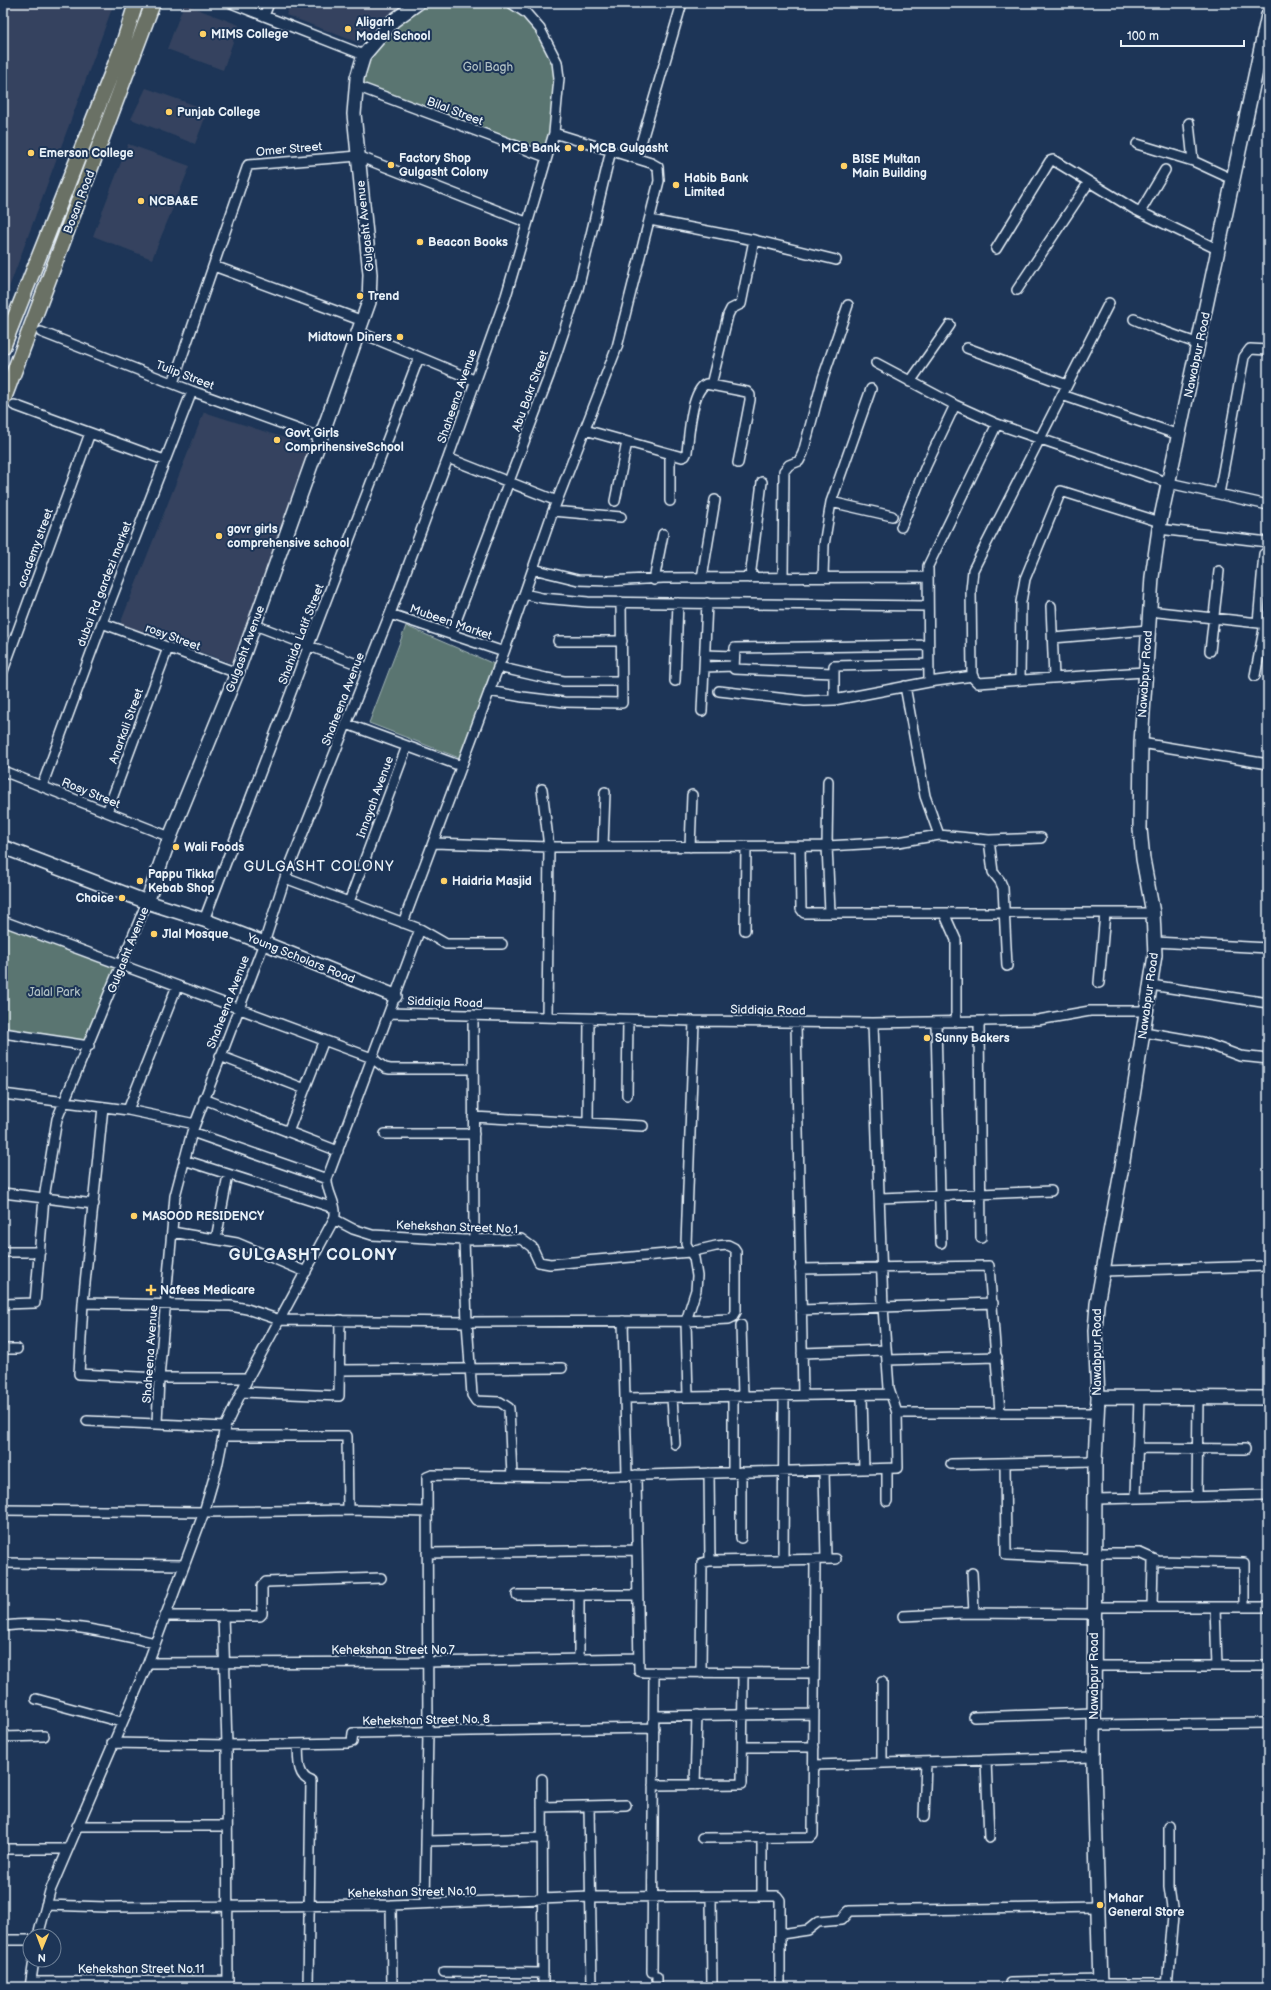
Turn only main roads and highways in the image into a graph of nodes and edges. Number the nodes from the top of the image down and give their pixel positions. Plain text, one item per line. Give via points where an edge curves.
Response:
1 (136, 3) edge
2 (153, 3) edge
3 (3, 347) edge
4 (8, 403) edge

1 - 3 main road, Bosan Road via 122,47
2 - 4 main road, Bosan Road

